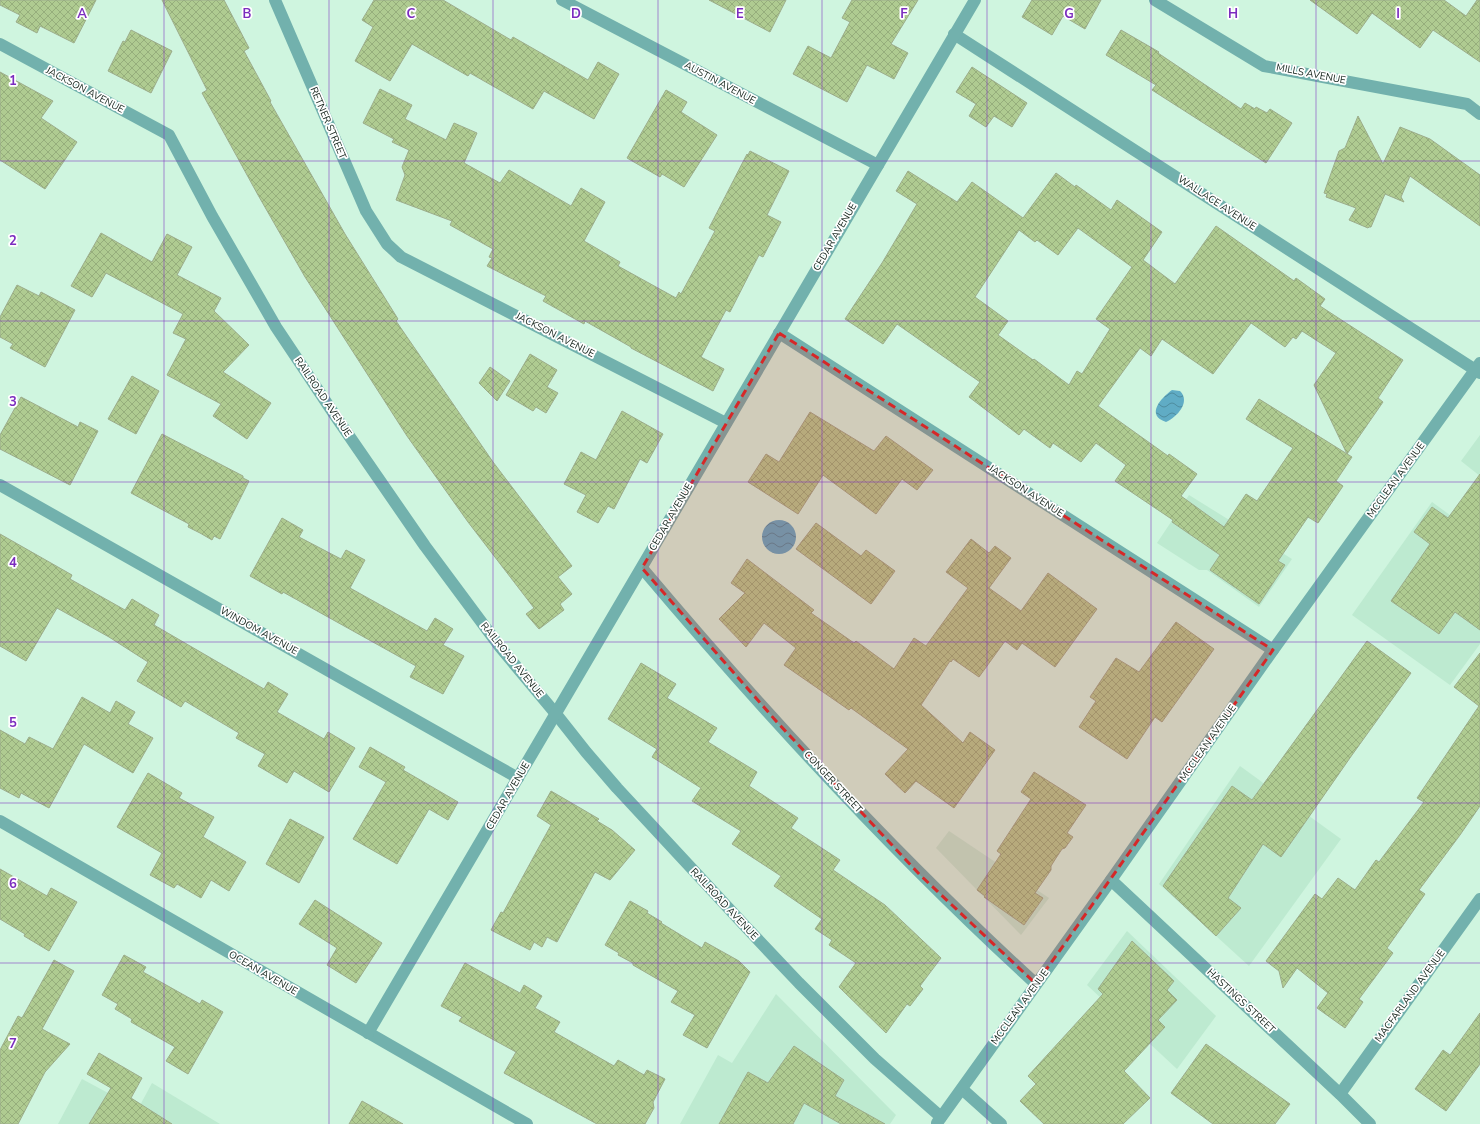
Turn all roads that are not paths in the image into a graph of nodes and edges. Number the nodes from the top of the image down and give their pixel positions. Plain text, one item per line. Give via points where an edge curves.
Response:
1 (275, 0) edge
2 (562, 0) edge
3 (975, 0) edge
4 (1155, 0) edge
5 (954, 34) junction
6 (0, 44) edge
7 (1480, 114) edge
8 (170, 135) joint
9 (878, 165) junction
10 (386, 244) joint
11 (780, 332) junction
12 (1478, 368) edge
13 (726, 423) junction
14 (0, 485) edge
15 (642, 568) junction
16 (1273, 650) junction
17 (556, 714) junction
18 (518, 778) junction
19 (0, 822) edge
20 (1111, 880) junction
21 (1480, 899) edge
22 (1036, 984) junction
23 (368, 1033) junction
24 (962, 1089) junction
25 (1340, 1094) junction
26 (938, 1121) edge
27 (527, 1124) edge
28 (1000, 1124) edge
29 (1370, 1124) edge

1 - 10 street, RETNER STREET via 366,211
2 - 9 street, AUSTIN AVENUE
3 - 5 street, CEDAR AVENUE
4 - 7 street, MILLS AVENUE via 1264,66 1467,104
5 - 9 street, CEDAR AVENUE
5 - 12 street, WALLACE AVENUE
6 - 8 street, JACKSON AVENUE
8 - 17 street, RAILROAD AVENUE via 212,216 276,327 334,414 434,558 500,647
9 - 11 street, CEDAR AVENUE
10 - 13 street, JACKSON AVENUE via 401,256
11 - 13 street, CEDAR AVENUE
11 - 16 street, JACKSON AVENUE
12 - 16 street, MCCLEAN AVENUE
13 - 15 street, CEDAR AVENUE
14 - 18 street, WINDOM AVENUE
15 - 17 street, CEDAR AVENUE
15 - 22 street, CONGER STREET via 776,721 915,869
16 - 20 street, MCCLEAN AVENUE
17 - 18 street, CEDAR AVENUE
17 - 26 street, RAILROAD AVENUE via 617,788 751,933
18 - 23 street, CEDAR AVENUE
19 - 23 street, OCEAN AVENUE
20 - 22 street, MCCLEAN AVENUE
20 - 25 street, HASTINGS STREET
21 - 25 street, MACFARLAND AVENUE
22 - 24 street, MCCLEAN AVENUE
23 - 27 street, OCEAN AVENUE
24 - 26 street, MCCLEAN AVENUE
24 - 28 street
25 - 29 street, HASTINGS STREET

